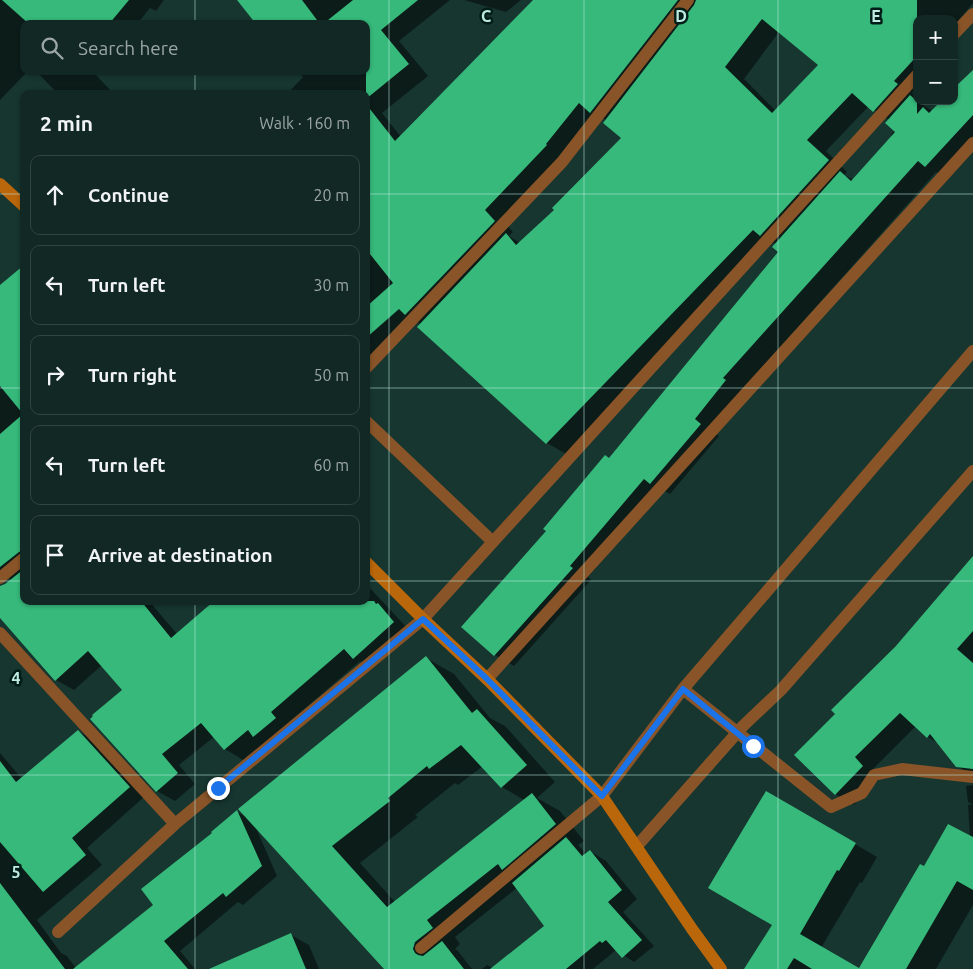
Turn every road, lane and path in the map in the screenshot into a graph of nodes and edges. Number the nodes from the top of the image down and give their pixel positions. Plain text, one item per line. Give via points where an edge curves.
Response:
1 (688, 0) edge
2 (973, 14) edge
3 (958, 30) edge
4 (913, 79) edge
5 (973, 144) edge
6 (0, 185) edge
7 (20, 202) edge
8 (973, 351) edge
9 (370, 364) edge
10 (370, 425) edge
11 (973, 471) edge
12 (493, 542) junction
13 (20, 561) edge
14 (370, 566) edge
15 (0, 578) edge
16 (423, 619) junction
17 (0, 633) edge
18 (487, 679) junction
19 (683, 689) junction
20 (737, 733) junction
21 (973, 777) edge
22 (602, 796) junction
23 (175, 824) junction
24 (637, 846) junction
25 (58, 932) dead end
26 (421, 948) dead end
27 (721, 969) edge

1 - 9 street via 562,162
2 - 3 street
4 - 12 street
5 - 18 street
6 - 7 main road
8 - 19 street
10 - 12 street
11 - 20 street via 781,690
12 - 16 street
13 - 15 street
14 - 16 main road
16 - 18 main road
16 - 23 street
17 - 23 street
18 - 22 main road
19 - 20 street
19 - 22 street
20 - 21 street via 831,807 862,793 874,775 902,769
20 - 24 street
22 - 24 main road
22 - 26 street
23 - 25 street
24 - 27 main road

